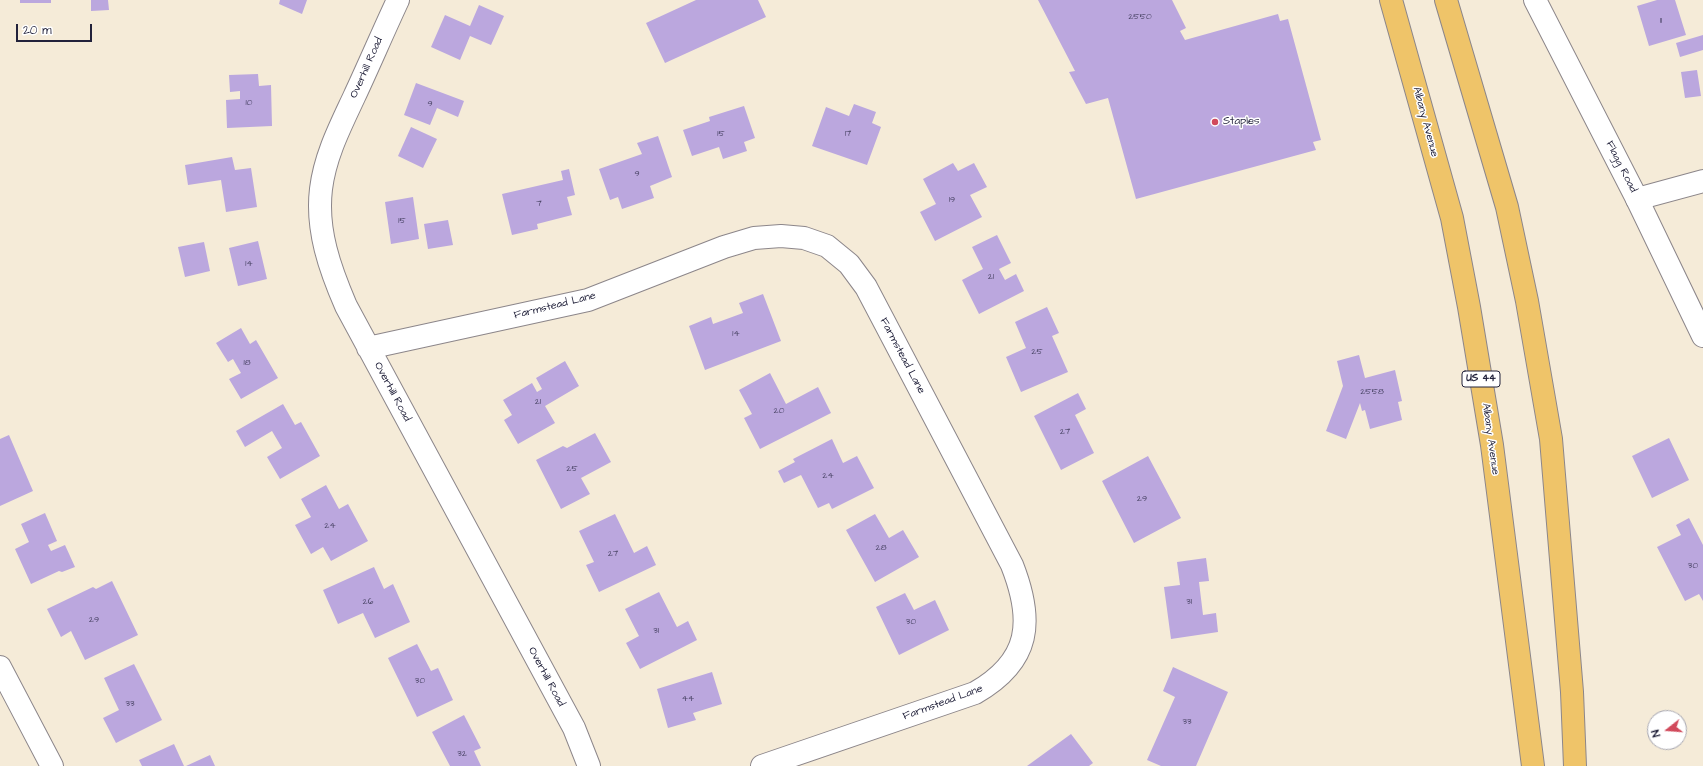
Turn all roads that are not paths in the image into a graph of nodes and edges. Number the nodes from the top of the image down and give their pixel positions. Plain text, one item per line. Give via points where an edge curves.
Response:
1 (398, 0) edge
2 (1391, 0) edge
3 (1446, 0) edge
4 (1535, 0) edge
5 (1703, 181) edge
6 (1637, 199) junction
7 (1703, 336) edge
8 (368, 348) junction
9 (0, 667) edge
10 (52, 766) edge
11 (589, 766) edge
12 (762, 766) edge
13 (1533, 766) edge
14 (1575, 766) edge

1 - 8 street, Overhill Road via 334,141 321,190 324,244 332,274
2 - 13 highway, Albany Avenue / US 44 via 1452,218 1469,308 1492,445
3 - 14 highway via 1507,207 1551,439 1572,692
4 - 6 street, Flagg Road
5 - 6 street
6 - 7 street, Flagg Road
8 - 11 street, Overhill Road via 574,728
8 - 12 street, Farmstead Lane via 588,300 724,247 754,238 804,238 827,246 849,264 866,287 1012,565 1021,588 1026,612 1024,634 1017,654 1006,671 975,693
9 - 10 street

